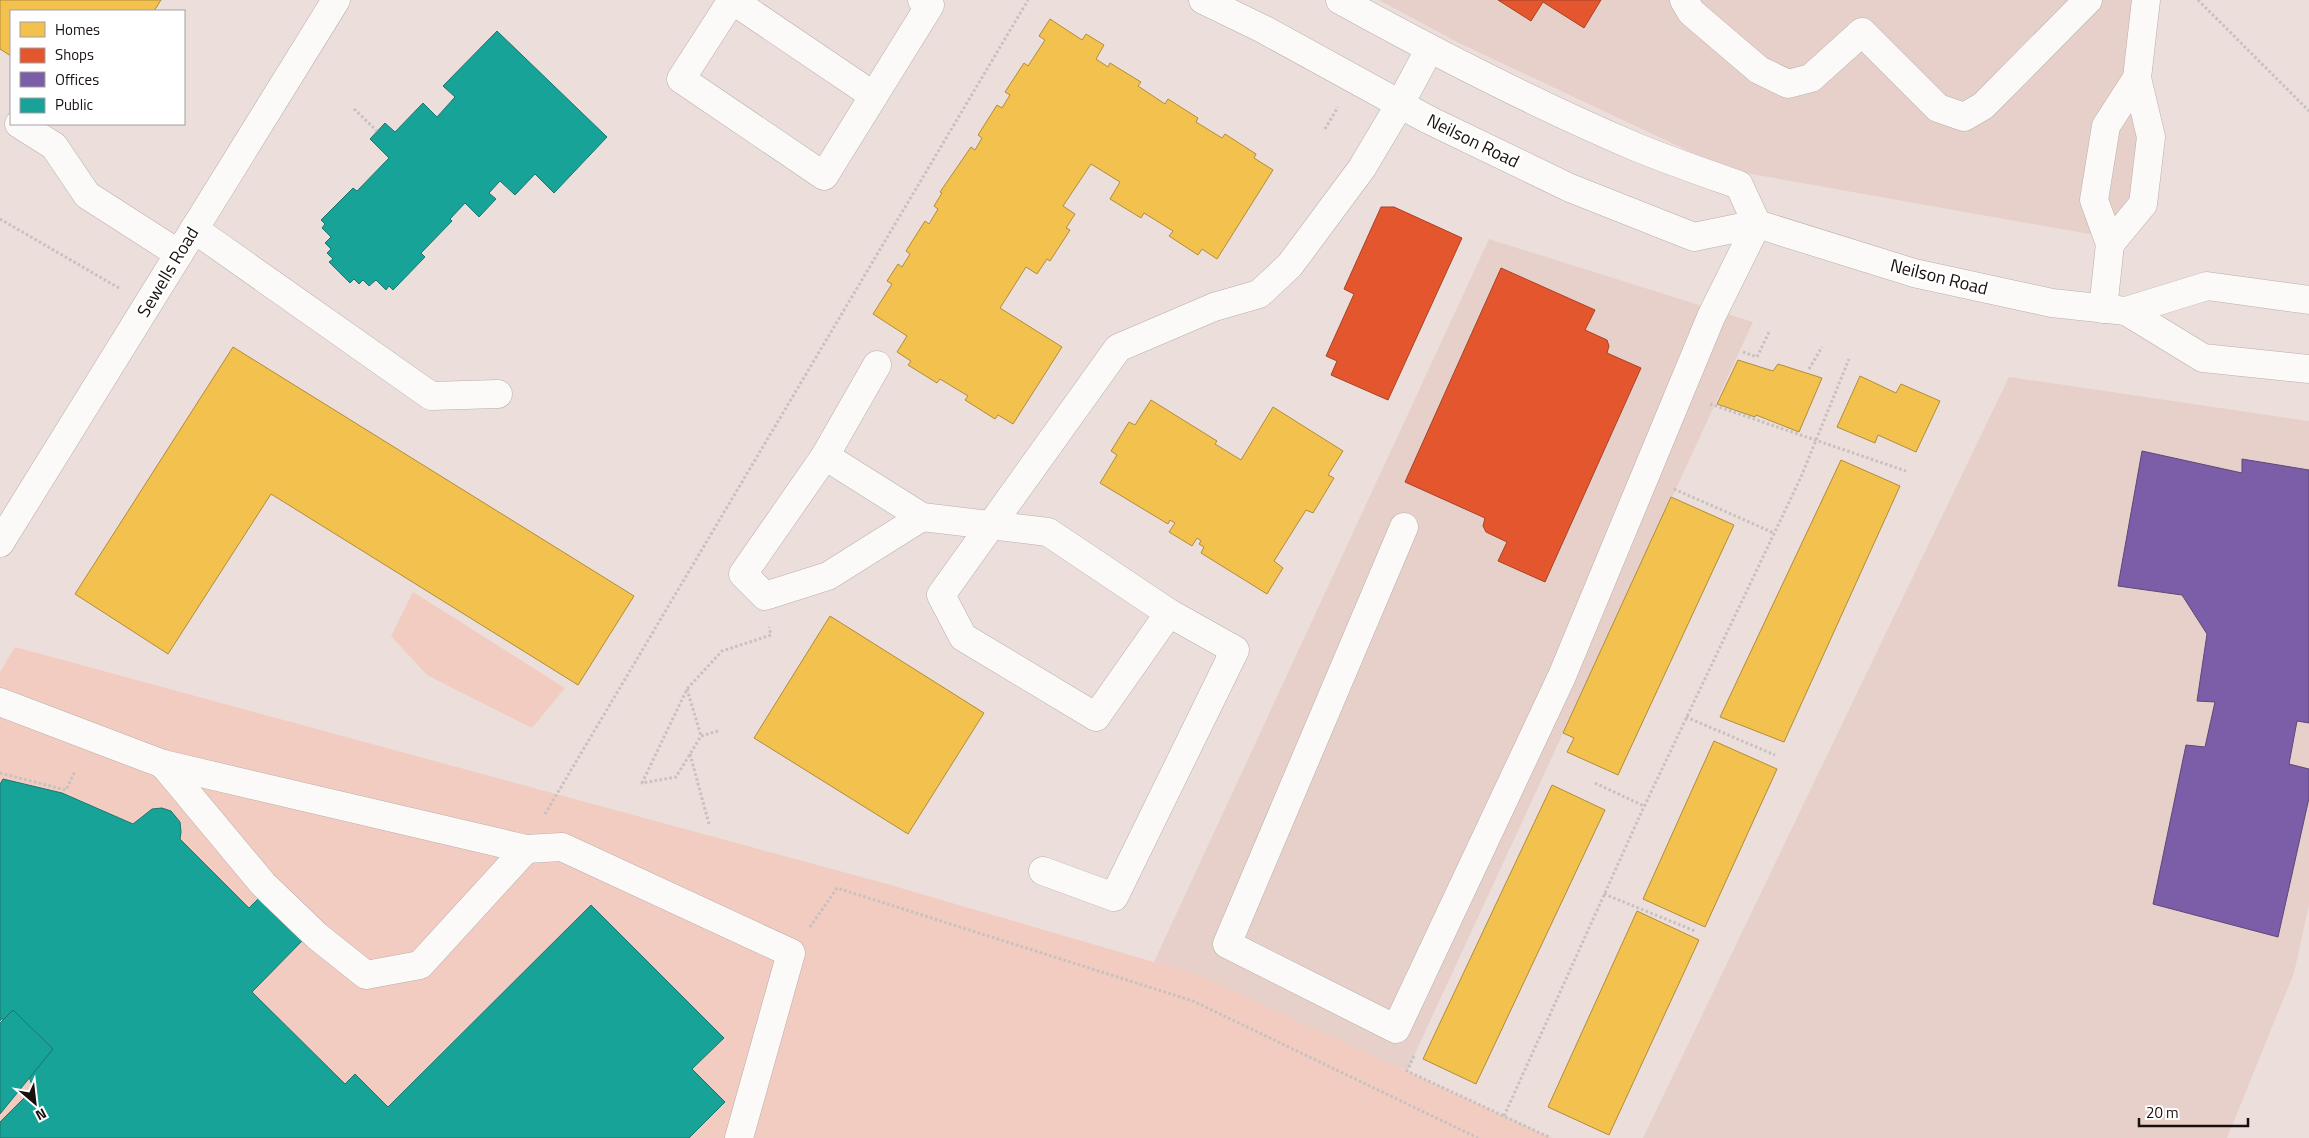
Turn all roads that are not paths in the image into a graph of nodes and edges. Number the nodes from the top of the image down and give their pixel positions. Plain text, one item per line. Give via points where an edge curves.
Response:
1 (336, 0) edge
2 (922, 0) edge
3 (1203, 0) edge
4 (1340, 0) edge
5 (1684, 0) edge
6 (2088, 0) edge
7 (2142, 1) edge
8 (1429, 50) junction
9 (2137, 78) junction
10 (874, 96) junction
11 (1400, 104) junction
12 (21, 125) edge
13 (1757, 224) junction
14 (194, 228) junction
15 (2110, 244) junction
16 (179, 254) junction
17 (2309, 300) edge
18 (2114, 310) junction
19 (877, 365) dead end
20 (2309, 369) edge
21 (498, 394) dead end
22 (825, 456) junction
23 (922, 517) junction
24 (989, 527) junction
25 (1404, 527) dead end
26 (0, 543) edge
27 (1169, 613) junction
28 (0, 702) edge
29 (163, 764) junction
30 (526, 849) junction
31 (1043, 871) dead end
32 (739, 1138) edge

1 - 14 main road, Sewells Road
2 - 10 main road via 930,5
3 - 11 main road, Neilson Road
4 - 8 main road
5 - 6 main road via 1691,12 1759,70 1788,84 1811,78 1862,32 1938,108 1964,117 1983,106
7 - 9 main road
8 - 11 main road
8 - 13 main road via 1637,147 1739,185
9 - 15 main road via 2106,126 2094,200
9 - 15 main road via 2151,137 2143,204
10 - 10 main road via 732,0 681,79 824,176
11 - 13 main road, Neilson Road via 1570,188 1694,237
11 - 24 main road via 1362,168 1290,265 1259,294 1214,307 1118,348
12 - 16 main road via 54,146 87,195
13 - 18 main road, Neilson Road via 1914,273 2052,303
13 - 25 main road via 1711,318 1562,676 1396,1029 1227,944
14 - 16 main road, Sewells Road
14 - 21 main road via 432,396
15 - 18 main road
16 - 26 main road, Sewells Road
17 - 18 main road, Neilson Road via 2206,286
18 - 20 main road, Neilson Road via 2203,358
19 - 22 main road
22 - 23 main road
22 - 23 main road via 743,574 766,596 828,576
23 - 24 main road
24 - 27 main road via 1048,532
24 - 27 main road via 941,595 963,637 1096,717
27 - 31 main road via 1234,650 1159,806 1114,898
28 - 29 main road
29 - 30 main road
29 - 30 main road via 263,884 317,936 366,974 420,965
30 - 32 main road via 562,847 792,953

